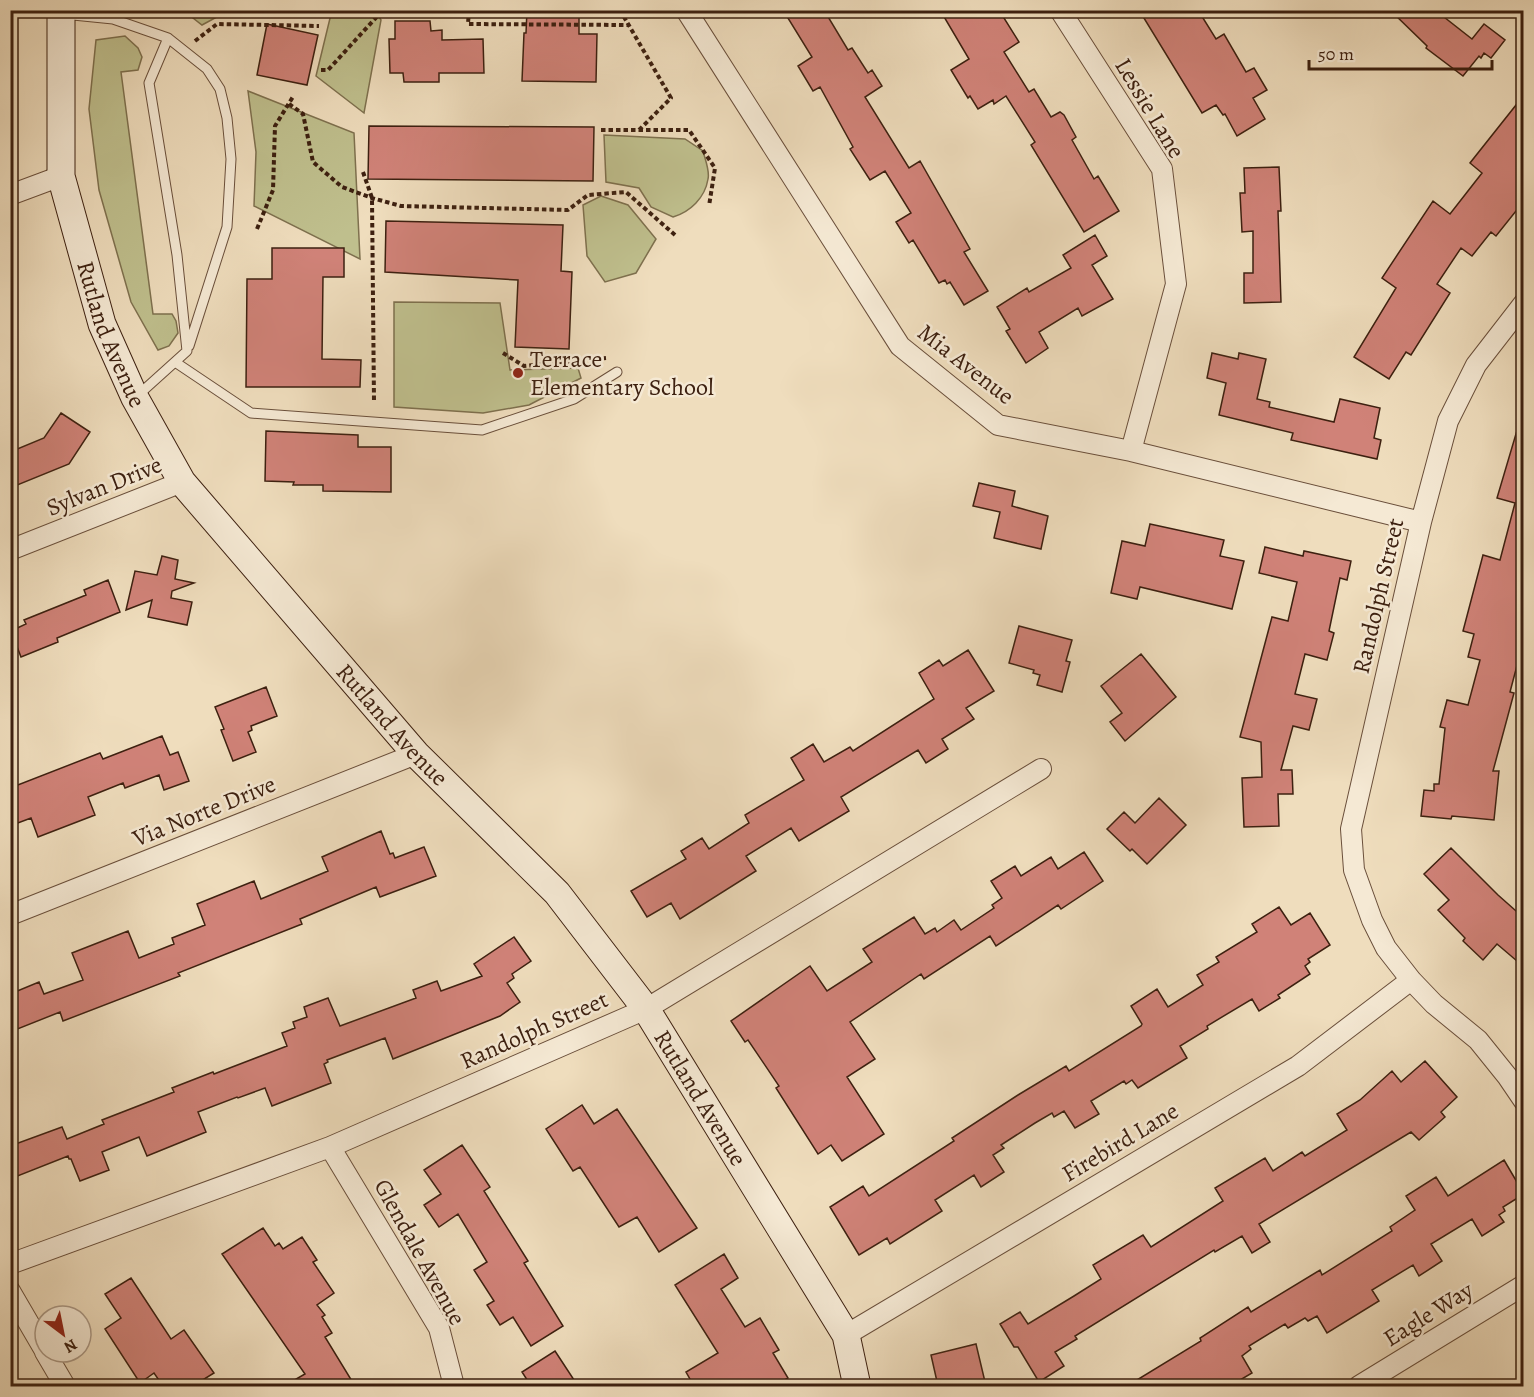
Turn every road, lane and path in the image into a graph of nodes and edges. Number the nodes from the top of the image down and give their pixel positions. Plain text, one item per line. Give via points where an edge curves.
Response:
1 (383, 10) edge
2 (469, 10) edge
3 (620, 10) edge
4 (686, 10) edge
5 (1060, 10) edge
6 (61, 12) edge
7 (628, 25) junction
8 (319, 26) dead end
9 (168, 39) junction
10 (183, 50) junction
11 (321, 70) dead end
12 (294, 95) dead end
13 (289, 104) junction
14 (601, 130) dead end
15 (639, 130) junction
16 (363, 172) dead end
17 (61, 176) junction
18 (10, 195) edge
19 (372, 198) junction
20 (709, 206) dead end
21 (257, 229) dead end
22 (675, 235) dead end
23 (1524, 303) edge
24 (187, 351) junction
25 (503, 353) dead end
26 (607, 358) dead end
27 (175, 363) junction
28 (617, 372) dead end
29 (135, 398) junction
30 (374, 401) dead end
31 (1131, 451) junction
32 (182, 482) junction
33 (1421, 522) junction
34 (10, 550) edge
35 (416, 754) junction
36 (1041, 769) dead end
37 (10, 915) edge
38 (1411, 980) junction
39 (646, 1009) junction
40 (1524, 1101) edge
41 (330, 1147) junction
42 (10, 1264) edge
43 (1524, 1285) edge
44 (10, 1291) edge
45 (33, 1331) edge
46 (846, 1335) junction
47 (52, 1364) edge
48 (65, 1386) edge
49 (454, 1386) edge
50 (857, 1386) edge
51 (1359, 1386) edge

1 - 11 path via 328,70
2 - 7 path via 468,24
3 - 7 path
4 - 31 street, Mia Avenue via 900,346 998,425
5 - 31 street, Lessie Lane via 1162,169 1176,284
6 - 9 lane via 113,19
6 - 17 street, Rutland Avenue
7 - 15 path via 671,98
8 - 10 path via 217,24
9 - 10 lane
9 - 24 lane via 149,82 177,255
10 - 24 lane via 207,69 220,89 231,159 227,227
12 - 13 path
13 - 19 path via 303,114 313,162 342,187
13 - 21 path via 275,126 273,189
14 - 15 path
15 - 20 path via 689,130 715,168
16 - 19 path
17 - 18 street
17 - 29 street, Rutland Avenue via 102,324
19 - 22 path via 401,206 568,210 588,195 626,192
19 - 30 path
23 - 33 street, Randolph Street via 1476,365 1448,421
24 - 27 lane
25 - 26 path via 524,366
27 - 28 lane via 251,413 482,430 574,399
27 - 29 lane
29 - 32 street, Rutland Avenue
31 - 33 street, Mia Avenue
32 - 34 street, Sylvan Drive
32 - 35 street, Rutland Avenue
33 - 38 street, Randolph Street via 1351,829 1354,870 1372,920 1386,948
35 - 37 street, Via Norte Drive
35 - 39 street, Rutland Avenue via 557,893
36 - 39 street, Randolph Street
38 - 40 street, Randolph Street via 1478,1040
38 - 46 street, Firebird Lane via 1298,1066
39 - 41 street, Randolph Street
39 - 46 street, Rutland Avenue
41 - 42 street, Randolph Street
41 - 49 street, Glendale Avenue via 439,1328
43 - 51 street, Eagle Way
44 - 45 street
46 - 50 street, Rutland Avenue
47 - 48 street

